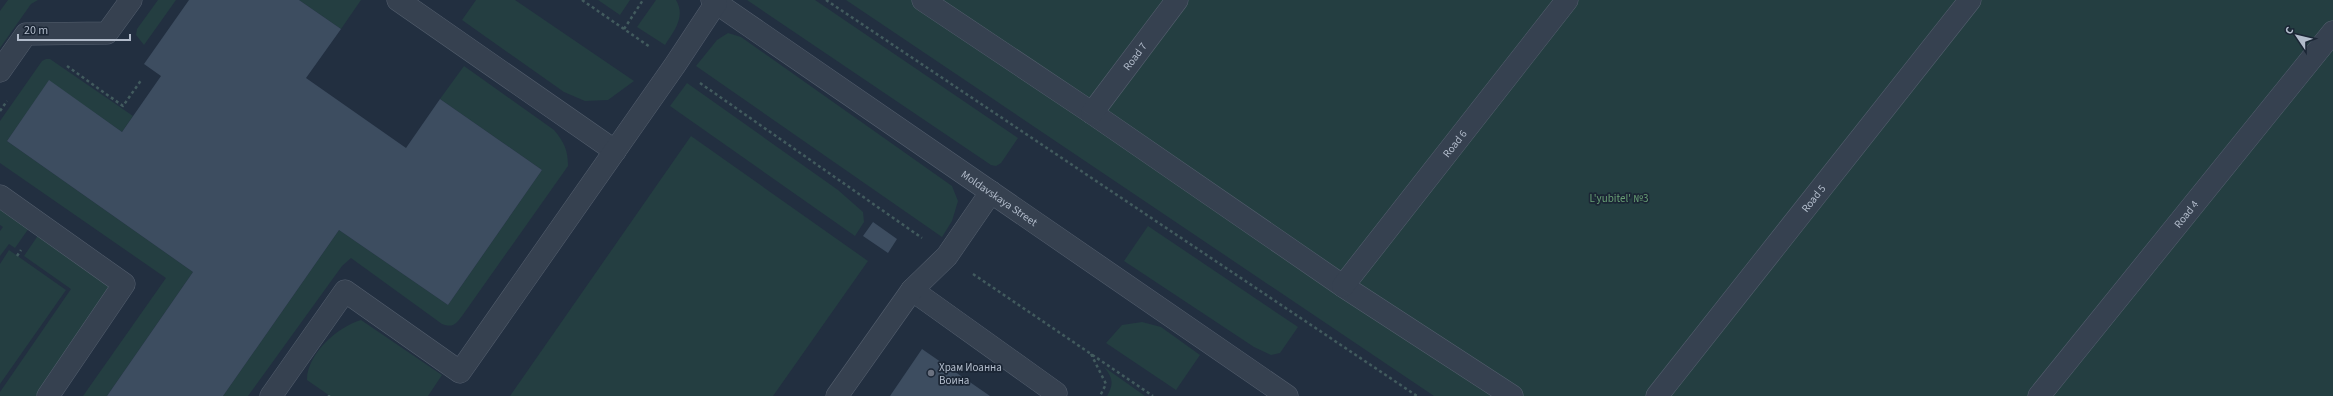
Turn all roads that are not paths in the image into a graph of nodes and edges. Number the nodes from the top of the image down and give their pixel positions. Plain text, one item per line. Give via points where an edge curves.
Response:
1 (131, 0) edge
2 (398, 0) edge
3 (923, 0) edge
4 (1177, 0) edge
5 (1567, 0) edge
6 (1970, 0) edge
7 (714, 2) edge
8 (2333, 32) edge
9 (0, 71) edge
10 (1092, 113) junction
11 (615, 151) junction
12 (990, 192) junction
13 (0, 196) edge
14 (1343, 286) junction
15 (912, 290) junction
16 (48, 396) edge
17 (270, 396) edge
18 (837, 396) edge
19 (1054, 396) edge
20 (1288, 396) edge
21 (1512, 396) edge
22 (1657, 396) edge
23 (2039, 396) edge

1 - 9 street via 107,34 26,34
2 - 11 street
3 - 10 street
4 - 10 street, Road 7
5 - 14 street, Road 6
6 - 22 street, Road 5
7 - 11 street via 675,65
7 - 12 street, Moldavskaya Street
8 - 23 street, Road 4
10 - 14 street
11 - 17 street via 460,372 345,291
12 - 15 street via 947,256
12 - 20 street, Moldavskaya Street
13 - 16 street via 124,284
14 - 21 street
15 - 18 street
15 - 19 street via 1056,393

